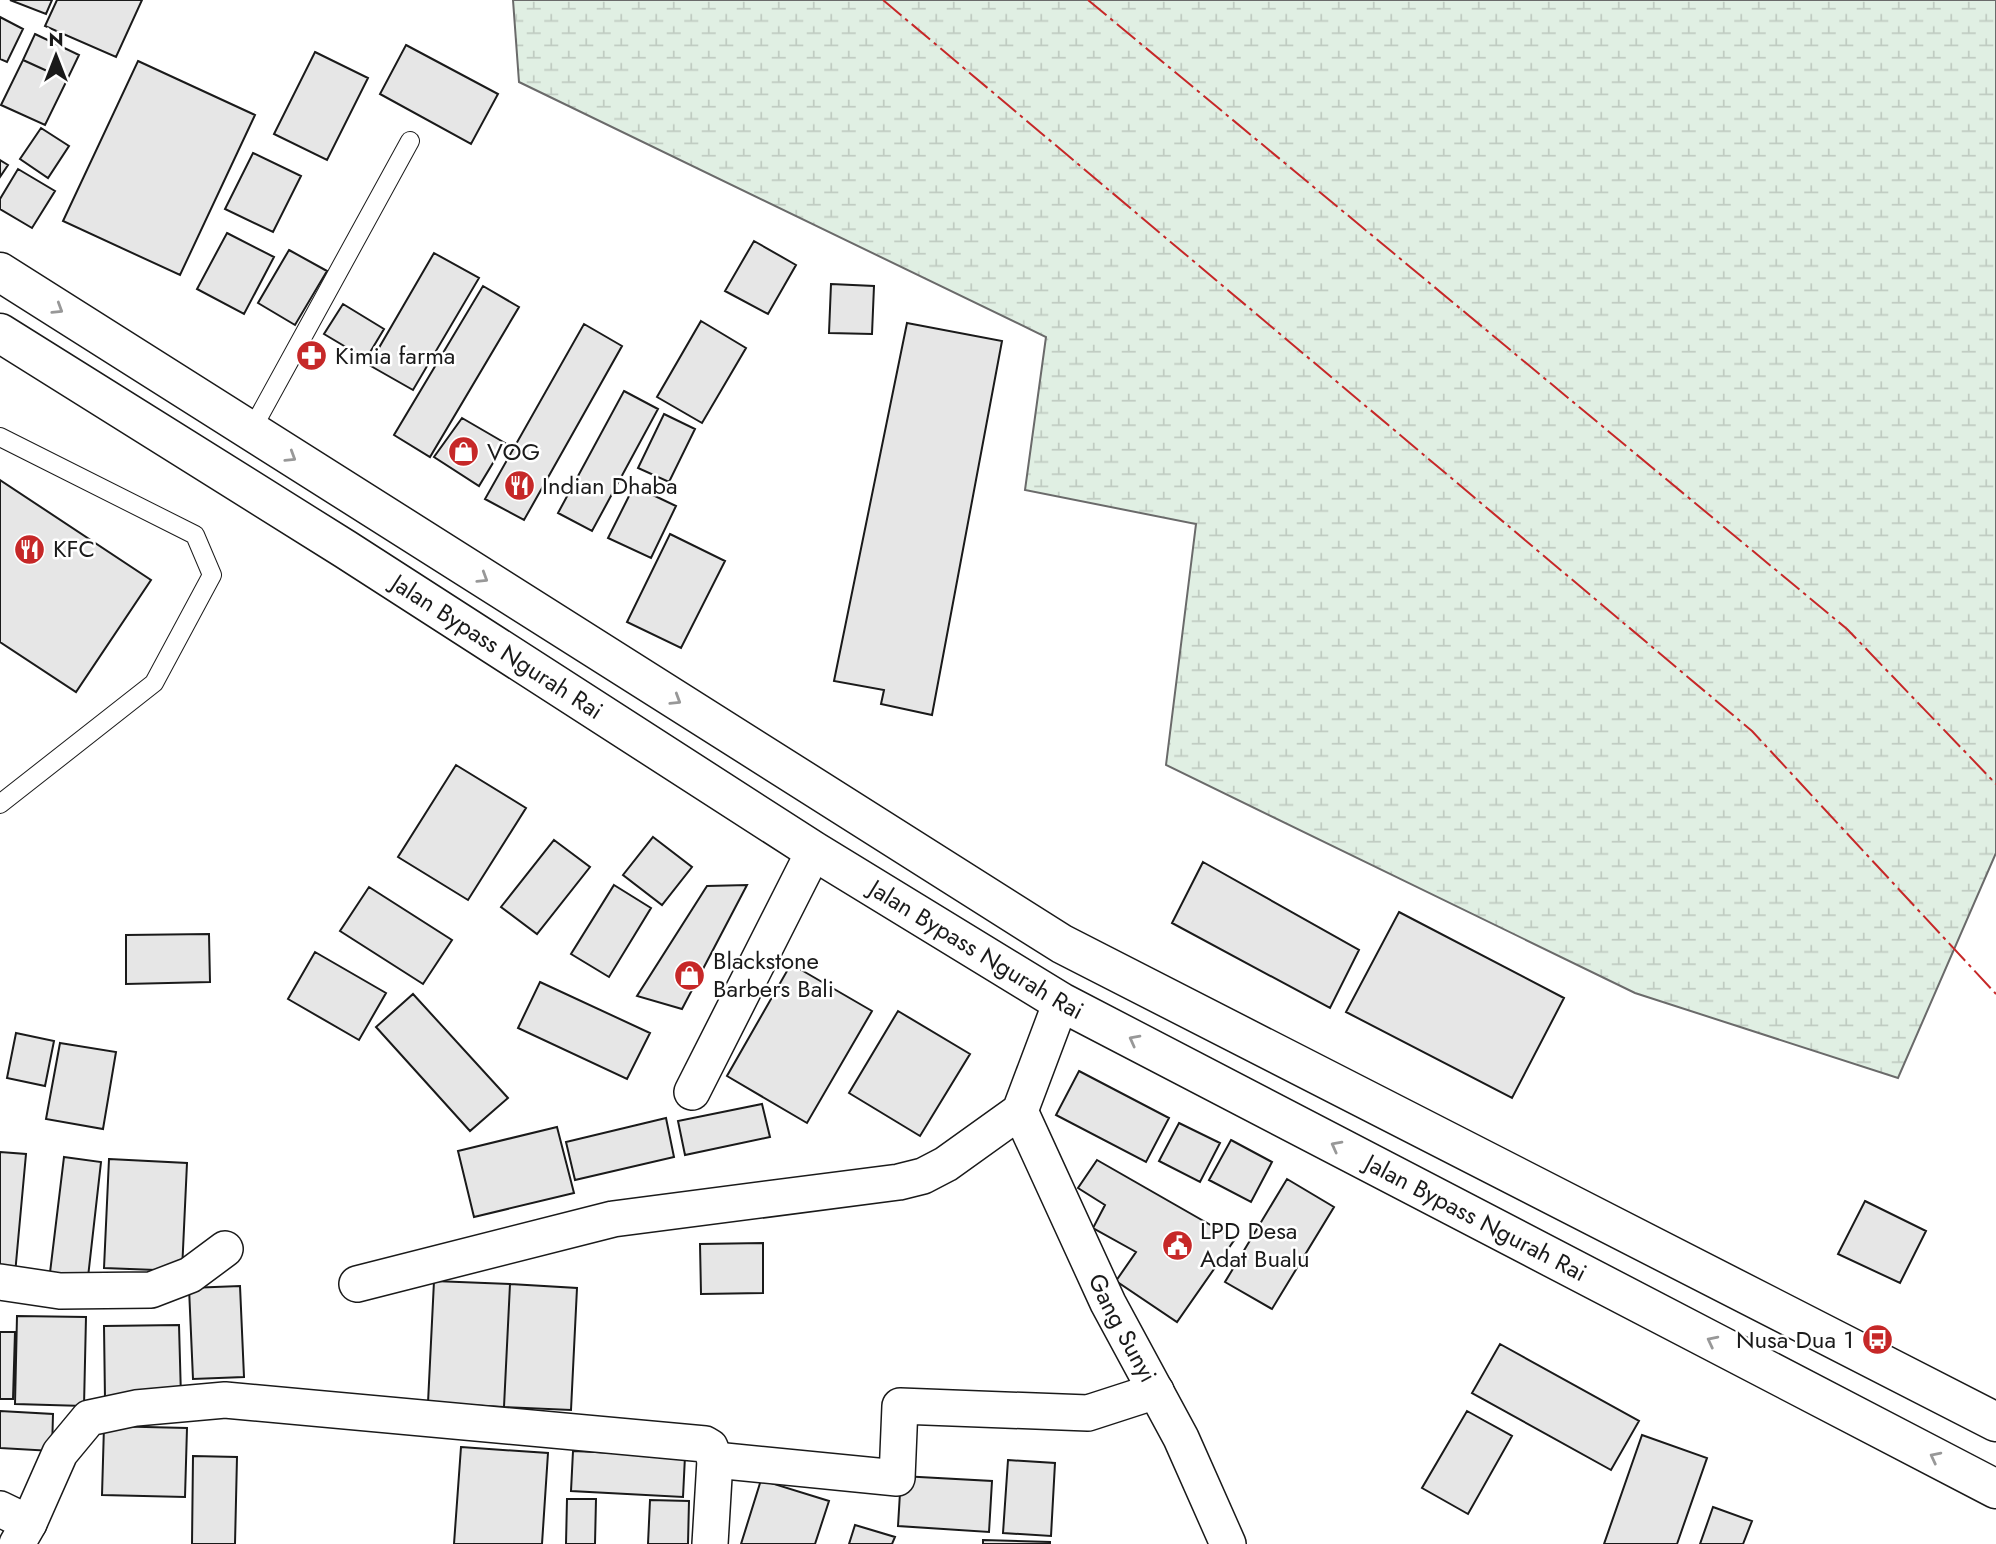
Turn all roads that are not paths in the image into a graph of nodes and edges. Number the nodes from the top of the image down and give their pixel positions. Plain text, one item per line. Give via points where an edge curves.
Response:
1 (410, 141) dead end
2 (0, 272) edge
3 (0, 333) edge
4 (251, 431) junction
5 (0, 437) edge
6 (0, 804) edge
7 (814, 851) junction
8 (1061, 1002) junction
9 (692, 1092) dead end
10 (1020, 1111) junction
11 (1558, 1198) junction
12 (225, 1249) dead end
13 (1537, 1250) junction
14 (0, 1282) edge
15 (357, 1284) dead end
16 (1156, 1391) junction
17 (1996, 1422) edge
18 (715, 1460) junction
19 (1996, 1489) edge
20 (15, 1525) edge
21 (710, 1544) edge
22 (1227, 1544) edge

1 - 4 lane
2 -> 4 highway, Jalan Bypass Ngurah Rai
3 - 7 highway, Jalan Bypass Ngurah Rai
4 -> 11 highway, Jalan Bypass Ngurah Rai via 1062,944
5 - 6 lane via 195,535 212,575 154,683
7 - 8 highway, Jalan Bypass Ngurah Rai
7 - 9 street
8 - 10 street
13 -> 8 highway, Jalan Bypass Ngurah Rai
10 - 15 street via 923,1176 613,1219
10 - 16 street, Gang Sunyi via 1108,1303
11 - 13 highway
11 - 17 highway, Jalan Bypass Ngurah Rai
12 - 14 street via 190,1275 151,1290 60,1292
19 -> 13 highway, Jalan Bypass Ngurah Rai
16 - 18 street via 1088,1413 900,1406 897,1478
16 - 22 street, Gang Sunyi
18 - 20 street via 705,1444 205,1401 89,1418 60,1452
18 - 21 street

